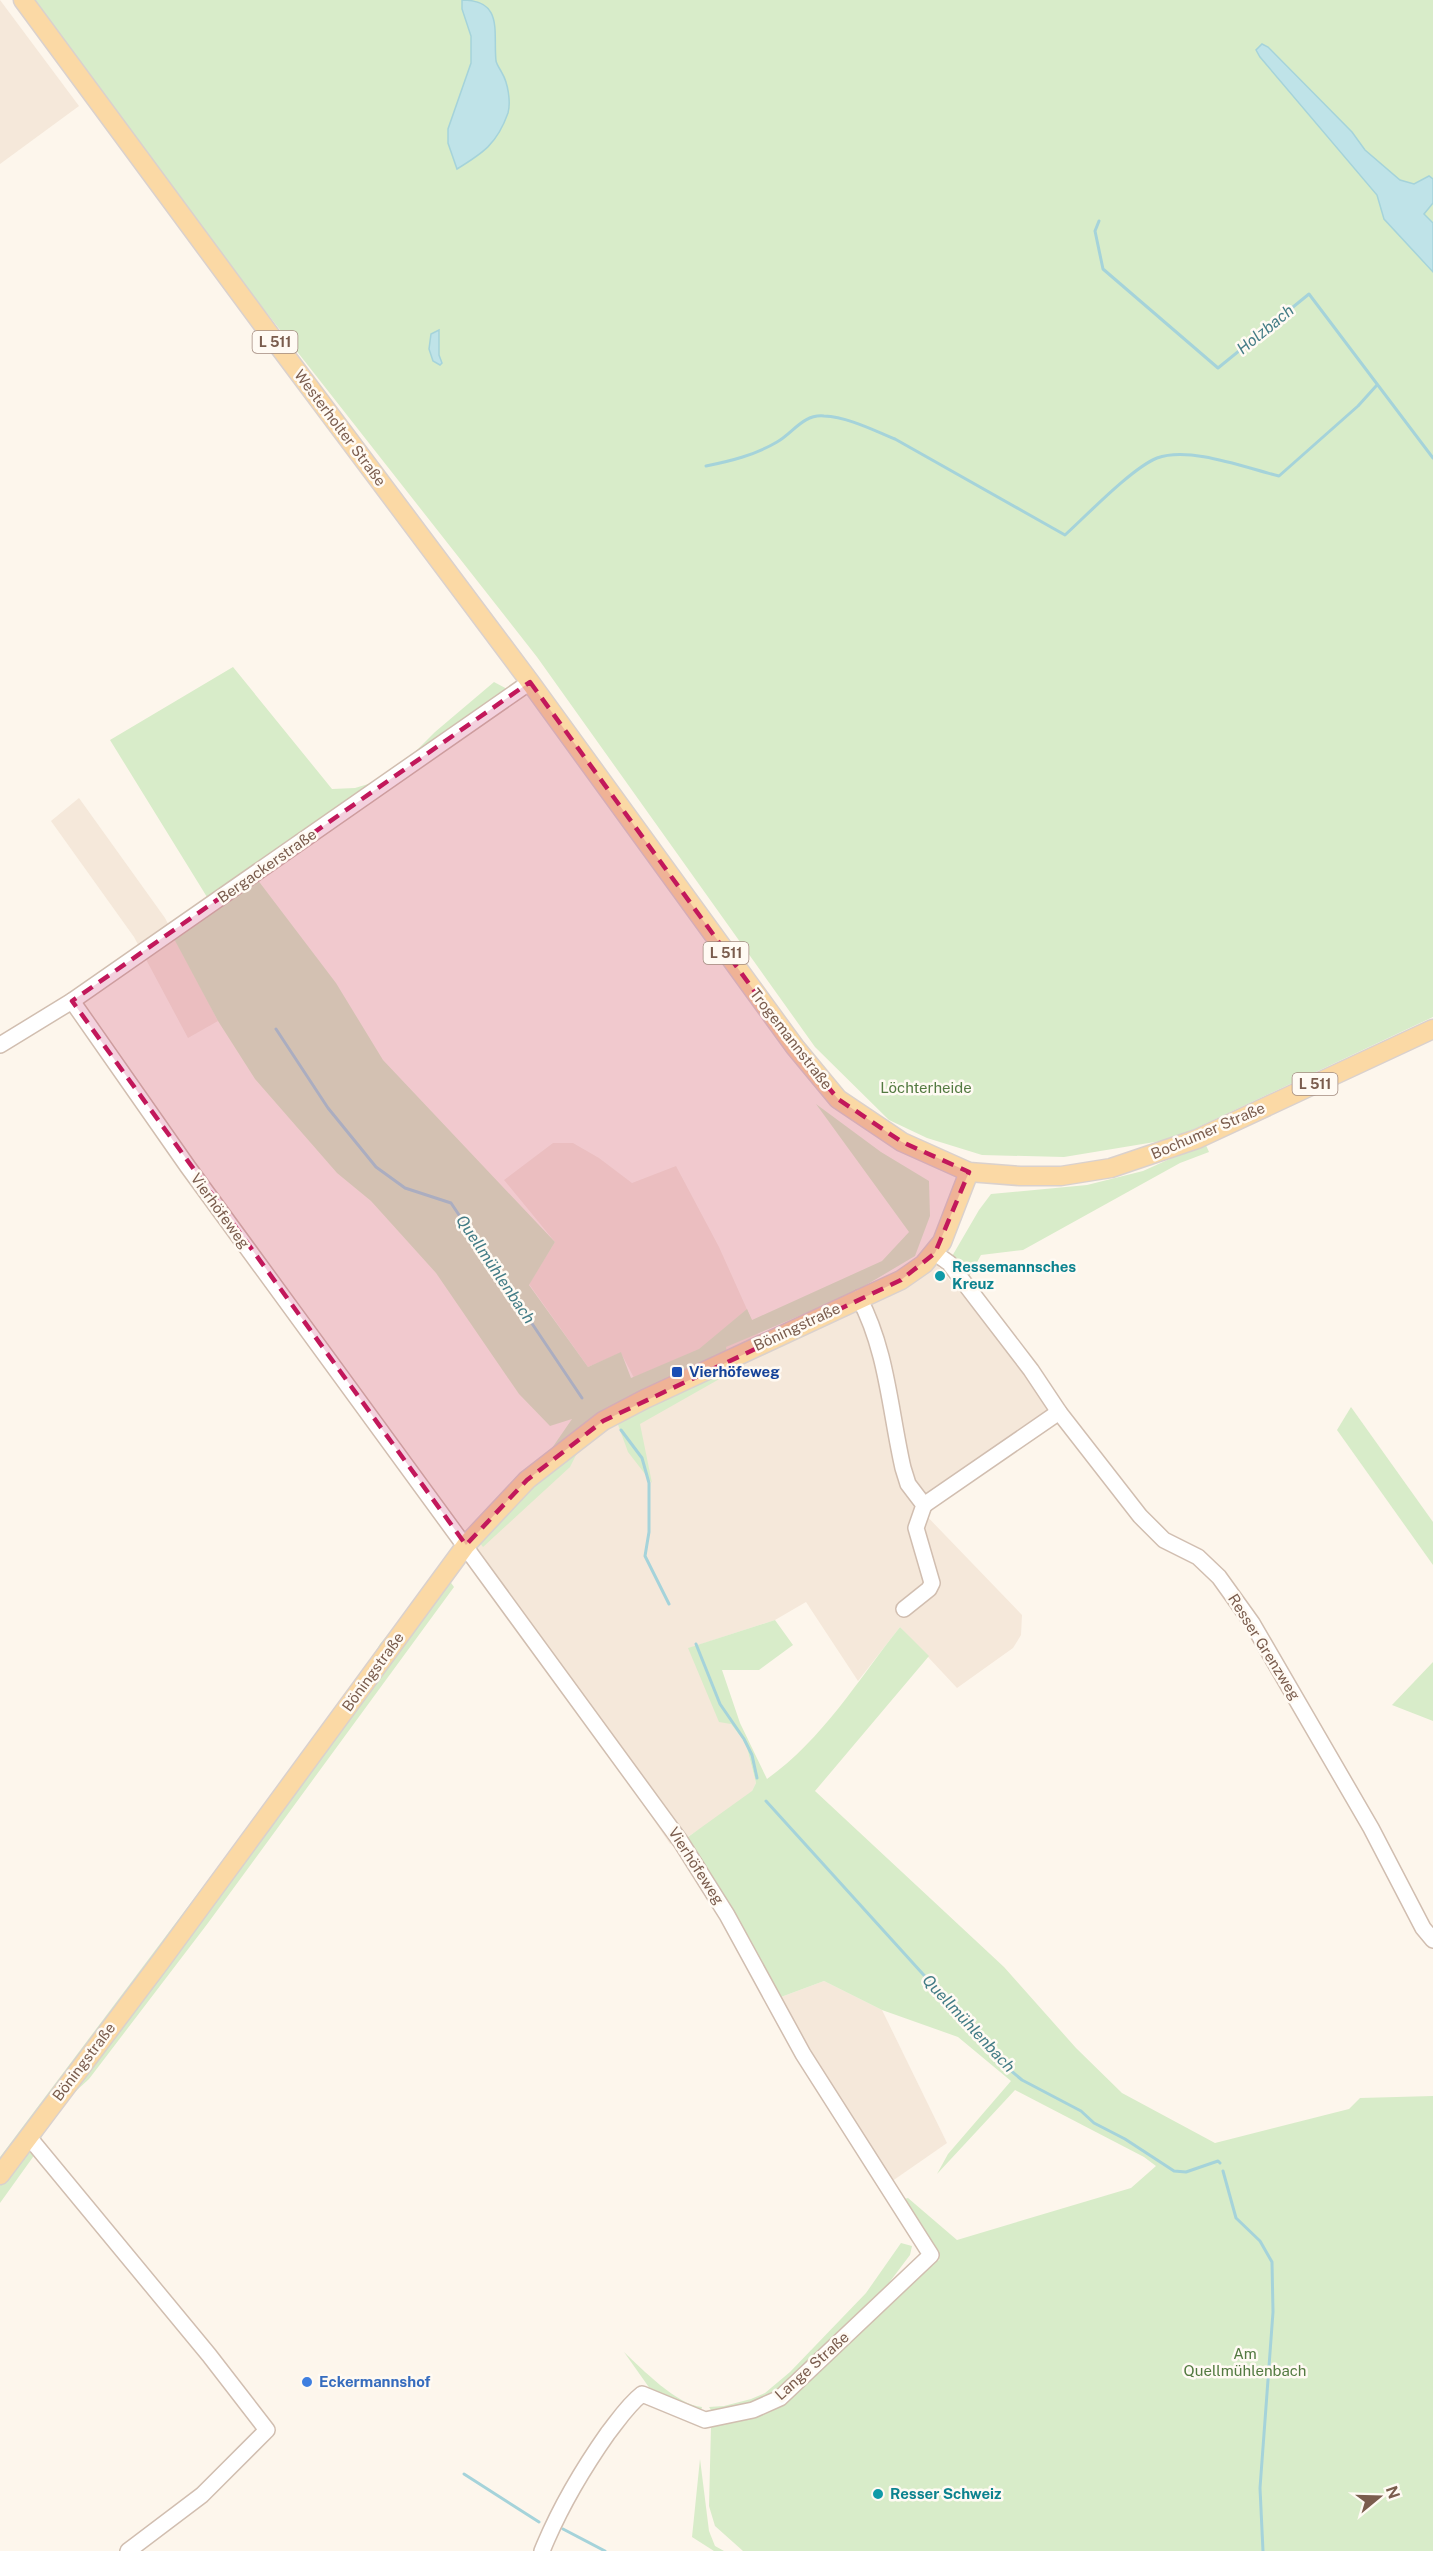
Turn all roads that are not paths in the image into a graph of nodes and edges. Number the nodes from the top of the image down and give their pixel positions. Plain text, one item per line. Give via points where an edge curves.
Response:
1 (23, 0) edge
2 (530, 682) junction
3 (72, 1001) junction
4 (1433, 1029) edge
5 (0, 1045) edge
6 (969, 1172) junction
7 (935, 1252) junction
8 (859, 1298) junction
9 (1059, 1412) junction
10 (924, 1505) junction
11 (466, 1545) junction
12 (904, 1609) dead end
13 (1433, 1940) edge
14 (28, 2136) junction
15 (0, 2175) edge
16 (931, 2255) joint
17 (128, 2551) edge
18 (542, 2551) edge

1 - 2 main road, Westerholter Straße / L 511
2 - 3 street, Bergackerstraße
2 - 6 main road, Trogemannstraße / L 511 via 795,1047 838,1099 902,1142
3 - 5 street, Bergackerstraße
3 - 11 street, Vierhöfeweg via 188,1167
4 - 6 main road, Bochumer Straße / L 511 via 1158,1154 1111,1168 1061,1176
6 - 7 main road, Böningstraße
7 - 8 main road, Böningstraße via 901,1280
7 - 9 street, Resser Grenzweg via 950,1263
8 - 10 street, Böningstraße via 880,1351 908,1484
8 - 11 main road, Böningstraße via 603,1421 527,1480
9 - 10 street
9 - 13 street, Resser Grenzweg via 1140,1516 1164,1540 1198,1557 1219,1577 1252,1623
10 - 12 street via 916,1528 932,1583
11 - 14 main road, Böningstraße
11 - 16 street, Vierhöfeweg via 681,1842 727,1915 803,2054
14 - 15 main road, Böningstraße
14 - 17 street via 267,2430 202,2495
16 - 18 street, Lange Straße via 780,2398 753,2410 705,2420 642,2394 588,2462

